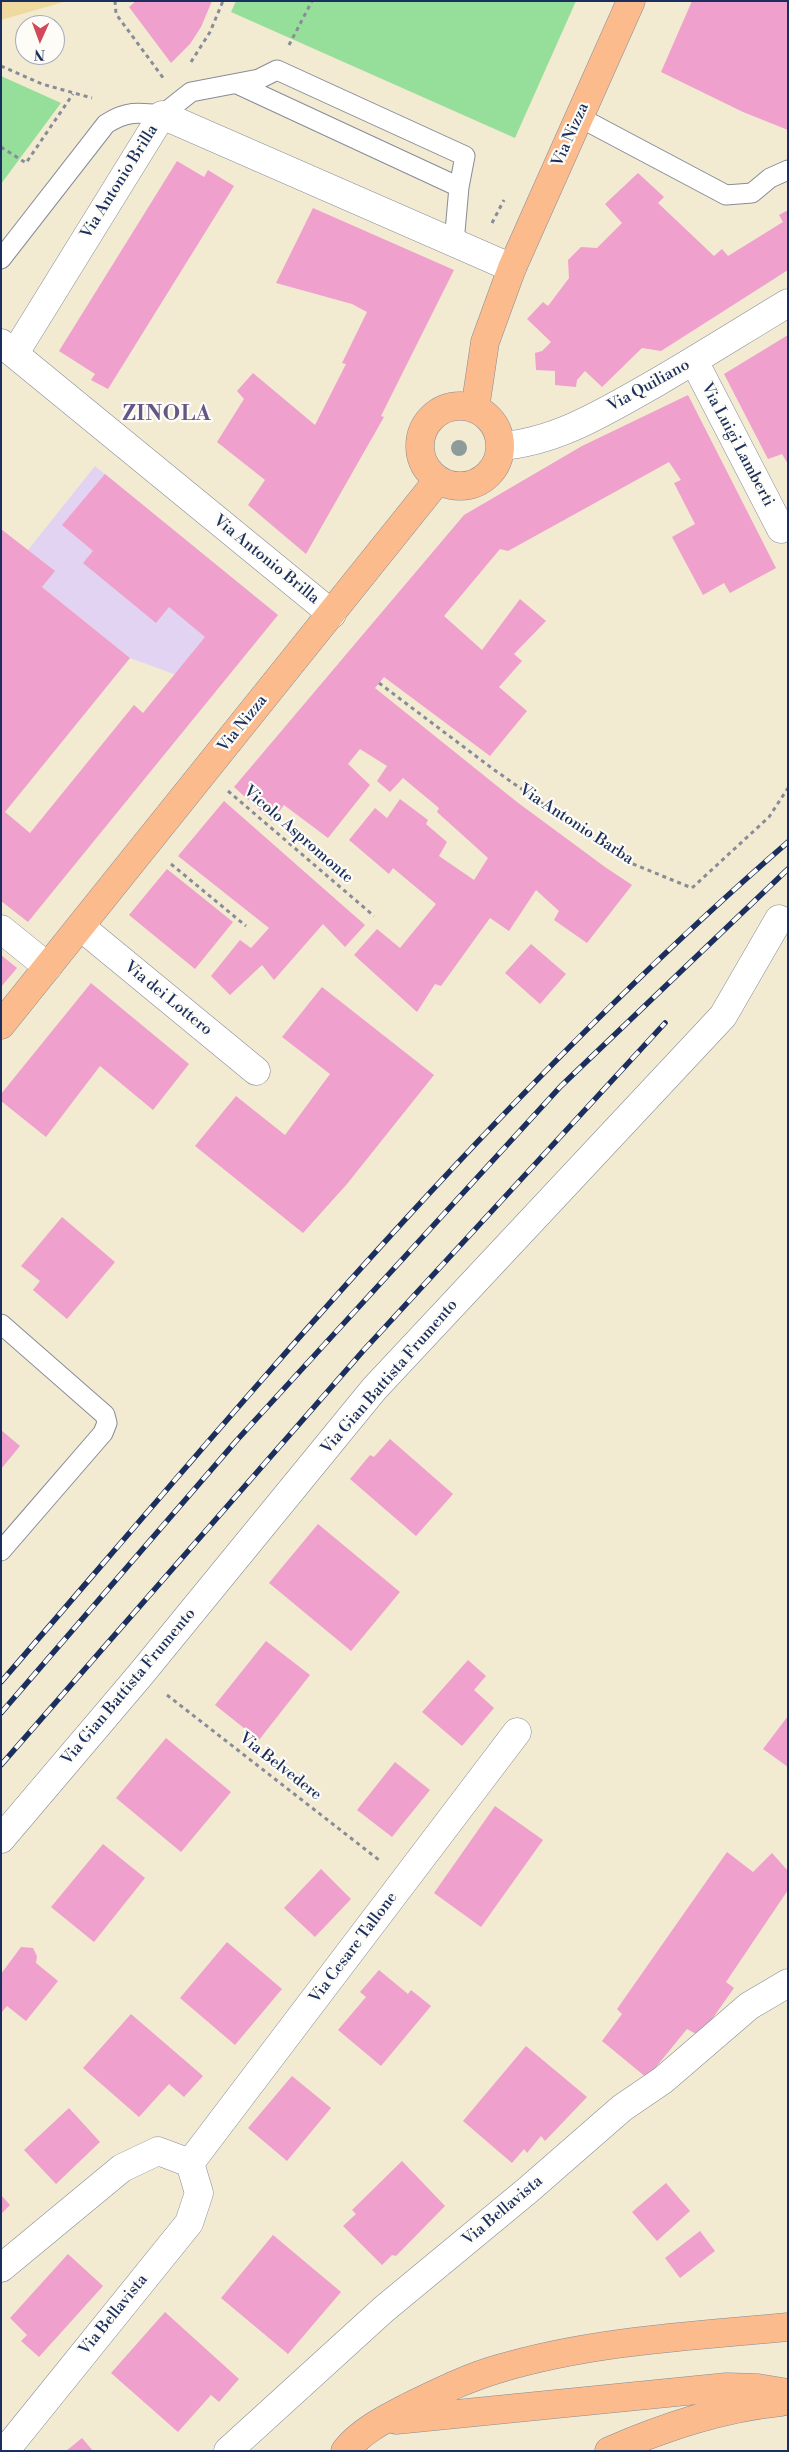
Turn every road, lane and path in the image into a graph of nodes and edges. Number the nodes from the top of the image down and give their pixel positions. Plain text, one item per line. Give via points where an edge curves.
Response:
1 (115, 1) edge
2 (223, 1) edge
3 (312, 1) edge
4 (631, 1) edge
5 (1, 66) edge
6 (186, 68) dead end
7 (277, 70) junction
8 (159, 84) dead end
9 (237, 84) junction
10 (73, 94) junction
11 (98, 98) dead end
12 (579, 117) junction
13 (170, 118) junction
14 (1, 147) edge
15 (788, 170) edge
16 (459, 187) junction
17 (454, 242) junction
18 (1, 259) edge
19 (512, 268) junction
20 (788, 303) edge
21 (8, 348) edge
22 (694, 361) junction
23 (475, 409) junction
24 (500, 446) junction
25 (438, 480) junction
26 (781, 529) dead end
27 (332, 614) junction
28 (379, 683) dead end
29 (205, 772) junction
30 (788, 788) edge
31 (147, 844) junction
32 (374, 916) dead end
33 (783, 921) edge
34 (246, 926) dead end
35 (81, 927) junction
36 (1, 929) edge
37 (48, 967) junction
38 (1, 1026) edge
39 (256, 1070) dead end
40 (1, 1324) edge
41 (1, 1551) edge
42 (141, 1674) junction
43 (517, 1732) dead end
44 (1, 1839) edge
45 (405, 1880) junction
46 (788, 1983) edge
47 (190, 2163) junction
48 (1, 2268) edge
49 (788, 2327) edge
50 (788, 2393) edge
51 (788, 2401) edge
52 (379, 2422) junction
53 (349, 2445) edge
54 (5, 2451) edge
55 (228, 2451) edge
56 (609, 2451) edge

1 - 8 path via 116,14 166,82
2 - 6 path via 198,54
3 - 7 path
4 - 12 main road, Via Nizza
5 - 10 path
7 - 9 lane via 259,79
7 - 16 lane via 465,156
9 - 13 lane via 191,92
9 - 16 lane
10 - 11 path
10 - 14 path via 26,163
12 - 15 lane via 726,196 752,193 770,178
12 - 19 main road, Via Nizza
13 - 17 street, Via Antonio Brilla
13 - 18 lane via 141,112 121,114 106,124
13 - 21 street, Via Antonio Brilla
16 - 17 lane
17 - 19 street
19 - 23 main road, Via Nizza via 485,342
20 - 22 street, Via Quiliano
21 - 27 street, Via Antonio Brilla
22 - 24 street, Via Quiliano via 620,404 570,428 532,442
22 - 26 street, Via Luigi Lamberti
23 - 24 main road via 488,417 497,430
23 - 25 main road via 462,406 443,410 421,434 422,460
24 - 25 main road via 491,472 480,482 452,486
25 - 27 main road, Via Nizza
27 - 29 main road, Via Nizza
28 - 30 path, Via Antonio Barba via 493,769 623,860 692,888 769,817
29 - 31 main road, Via Nizza
29 - 32 path, Vicolo Aspromonte
31 - 34 path
31 - 35 main road, Via Nizza
33 - 42 street, Via Gian Battista Frumento via 724,1016 374,1389
35 - 37 main road, Via Nizza
35 - 39 street, Via dei Lottero
36 - 37 street
37 - 38 main road, Via Nizza
40 - 41 lane via 105,1415 107,1423 103,1433
42 - 44 street, Via Gian Battista Frumento
42 - 45 path, Via Belvedere
43 - 45 street, Via Cesare Tallone
45 - 47 street, Via Cesare Tallone
46 - 55 street, Via Bellavista via 748,2006 662,2080 622,2108 384,2309
47 - 48 street via 158,2151 122,2168
47 - 54 street, Via Bellavista via 199,2193 189,2223
49 - 52 main road via 639,2342 546,2356 449,2386
50 - 52 main road via 727,2387
51 - 56 main road via 720,2412 646,2435
52 - 53 main road

